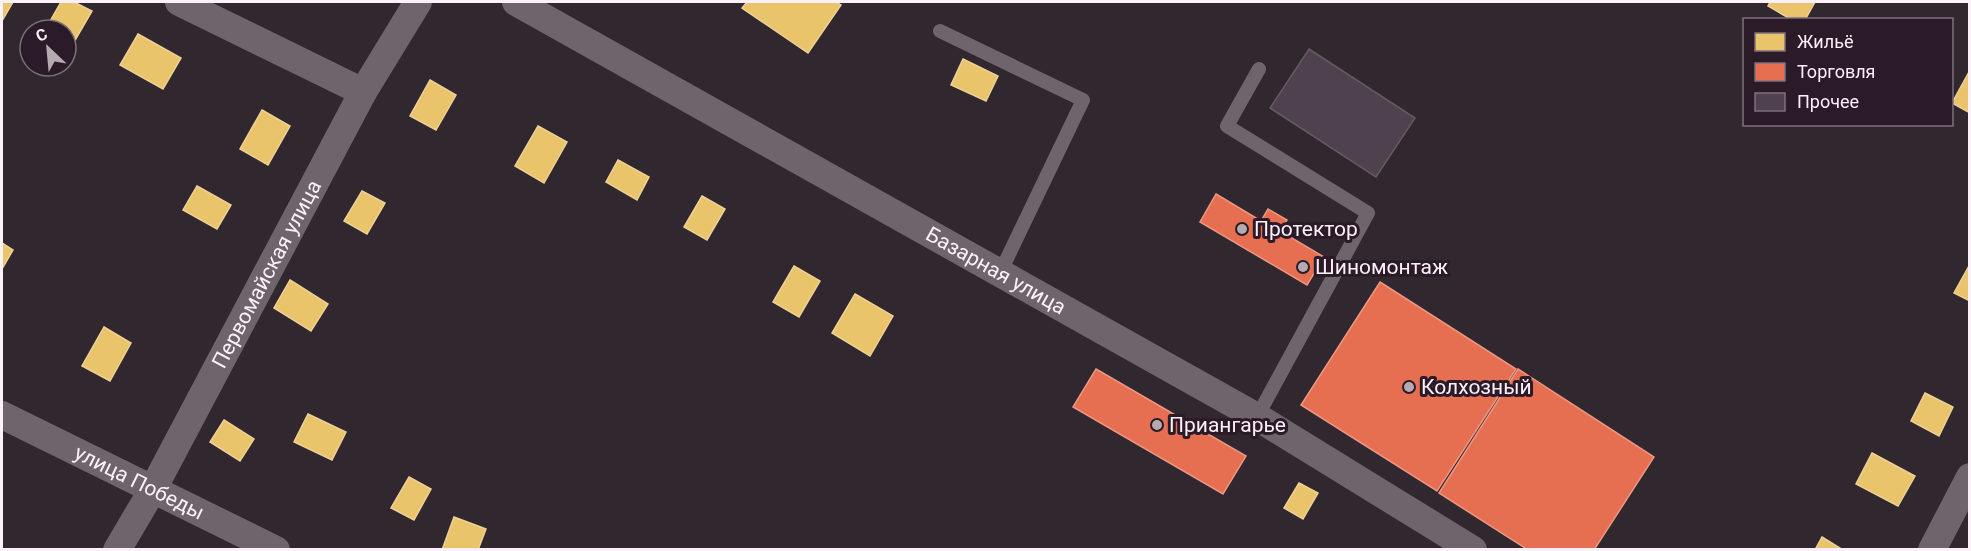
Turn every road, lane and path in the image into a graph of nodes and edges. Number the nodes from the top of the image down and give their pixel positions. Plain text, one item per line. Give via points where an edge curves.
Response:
1 (179, 2) edge
2 (418, 2) edge
3 (516, 2) edge
4 (940, 31) dead end
5 (1259, 69) dead end
6 (363, 92) junction
7 (1000, 273) junction
8 (2, 415) edge
9 (1257, 417) junction
10 (1970, 477) edge
11 (153, 489) junction
12 (117, 549) edge
13 (276, 549) edge
14 (1473, 549) edge
15 (1932, 549) edge

1 - 6 street
2 - 6 street, Первомайская улица
3 - 7 street, Базарная улица
4 - 7 lane via 1083,100
5 - 9 lane via 1227,126 1368,213
6 - 11 street, Первомайская улица
7 - 9 street, Базарная улица
8 - 11 street, улица Победы
9 - 14 street, Базарная улица
10 - 15 street
11 - 12 street, Первомайская улица
11 - 13 street, улица Победы

